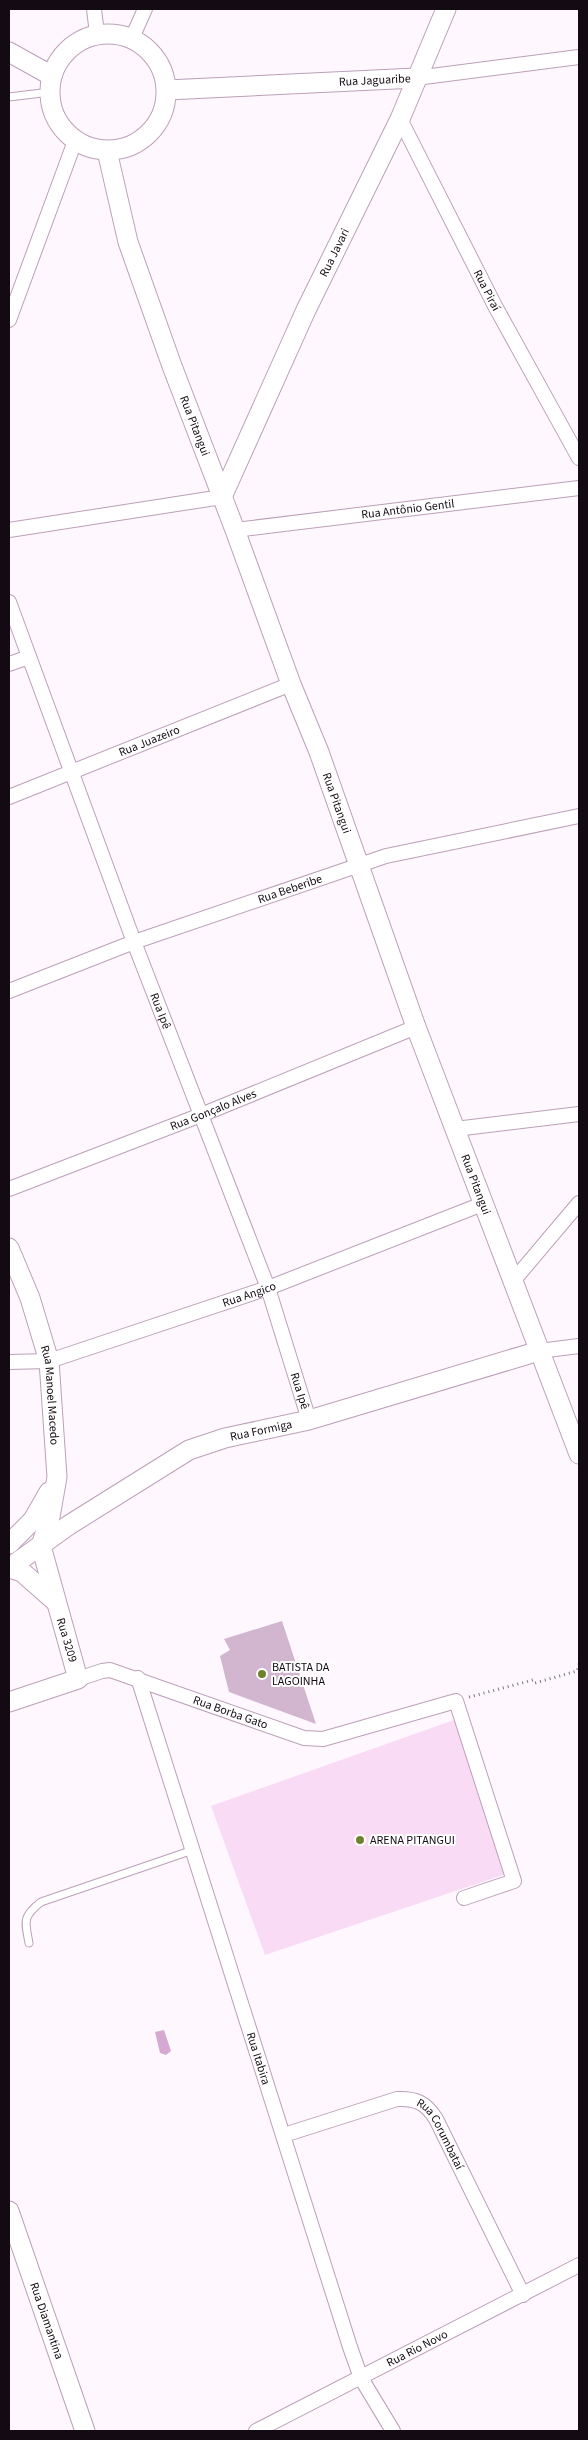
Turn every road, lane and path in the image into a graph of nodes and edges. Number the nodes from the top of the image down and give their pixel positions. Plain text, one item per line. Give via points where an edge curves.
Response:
1 (94, 9) edge
2 (145, 9) edge
3 (446, 9) edge
4 (97, 34) junction
5 (132, 38) junction
6 (9, 52) edge
7 (579, 57) edge
8 (416, 78) junction
9 (51, 84) junction
10 (167, 90) junction
11 (9, 97) edge
12 (400, 119) junction
13 (75, 141) junction
14 (107, 151) junction
15 (9, 320) edge
16 (579, 458) edge
17 (579, 488) edge
18 (222, 497) junction
19 (9, 530) edge
20 (235, 530) junction
21 (9, 602) edge
22 (29, 657) junction
23 (9, 664) edge
24 (291, 684) junction
25 (73, 773) junction
26 (9, 797) edge
27 (579, 816) edge
28 (360, 864) junction
29 (134, 942) junction
30 (9, 991) edge
31 (416, 1027) junction
32 (579, 1114) edge
33 (201, 1115) junction
34 (455, 1129) junction
35 (9, 1189) edge
36 (579, 1203) edge
37 (485, 1204) junction
38 (9, 1248) edge
39 (514, 1280) junction
40 (268, 1288) junction
41 (579, 1346) edge
42 (539, 1351) junction
43 (49, 1361) junction
44 (9, 1362) edge
45 (309, 1420) junction
46 (579, 1454) edge
47 (57, 1477) junction
48 (9, 1544) edge
49 (41, 1546) junction
50 (9, 1568) edge
51 (55, 1601) junction
52 (579, 1664) edge
53 (138, 1678) junction
54 (78, 1679) junction
55 (456, 1701) junction
56 (9, 1702) edge
57 (193, 1850) junction
58 (464, 1898) dead end
59 (29, 1943) dead end
60 (284, 2135) junction
61 (9, 2211) edge
62 (579, 2265) edge
63 (523, 2294) junction
64 (361, 2378) junction
65 (85, 2431) edge
66 (256, 2431) edge
67 (393, 2431) edge

1 - 4 street
2 - 5 street
3 - 8 street, Rua Javari
4 - 5 street
4 - 9 street via 77,42 61,57
5 - 10 street via 150,50 162,68
6 - 9 street
7 - 8 street, Rua Jaguaribe
8 - 10 street, Rua Jaguaribe
8 - 12 street, Rua Javari
9 - 11 lane
9 - 13 street via 53,112
10 - 14 street via 163,113 150,133 131,146
12 - 16 street, Rua Piraí via 495,306
12 - 18 street, Rua Javari via 306,310
13 - 14 street
13 - 15 street
14 - 18 street, Rua Pitangui via 128,242
17 - 20 street, Rua Antônio Gentil
18 - 19 street
18 - 20 street, Rua Pitangui
20 - 24 street, Rua Pitangui
21 - 22 street, Rua Ipê
22 - 23 street
22 - 25 street, Rua Ipê
24 - 25 street, Rua Juazeiro
24 - 28 street, Rua Pitangui
25 - 26 street, Rua Juazeiro
25 - 29 street, Rua Ipê
27 - 28 street, Rua Beberibe via 416,848
28 - 29 street, Rua Beberibe
28 - 31 street, Rua Pitangui
29 - 30 street, Rua Beberibe
29 - 33 street, Rua Ipê
31 - 33 street, Rua Gonçalo Alves
31 - 34 street, Rua Pitangui
32 - 34 street
33 - 35 street, Rua Gonçalo Alves
33 - 40 street, Rua Ipê
34 - 37 street, Rua Pitangui
36 - 39 street
37 - 39 street, Rua Pitangui
37 - 40 street, Rua Angico
38 - 43 street, Rua Manoel Macedo via 30,1298
39 - 42 street, Rua Pitangui
40 - 43 street, Rua Angico
40 - 45 street, Rua Ipê
41 - 42 street
42 - 45 street, Rua Formiga
42 - 46 street, Rua Pitangui
43 - 44 street, Rua Angico
43 - 47 street, Rua Manoel Macedo
45 - 49 street, Rua Formiga via 225,1438 189,1450
47 - 48 street via 36,1514
47 - 49 street, Rua Manoel Macedo
49 - 50 street, Rua Formiga
49 - 51 street, Rua 3209
50 - 51 street, Rua 3209 via 22,1572
51 - 54 street, Rua 3209
52 - 55 path via 577,1671
53 - 54 street, Rua Borba Gato via 102,1670
53 - 55 street, Rua Borba Gato via 304,1738 323,1739
53 - 57 street, Rua Itabira
54 - 56 street, Rua Borba Gato
55 - 58 street via 514,1881
57 - 59 lane via 41,1902 28,1912 25,1922
57 - 60 street, Rua Itabira
60 - 63 street, Rua Corumbataí via 397,2099 422,2103 436,2119
60 - 64 street, Rua Itabira
61 - 65 street, Rua Diamantina
62 - 63 street, Rua Rio Novo
63 - 64 street, Rua Rio Novo
64 - 66 street, Rua Rio Novo
64 - 67 street, Rua Itabira

